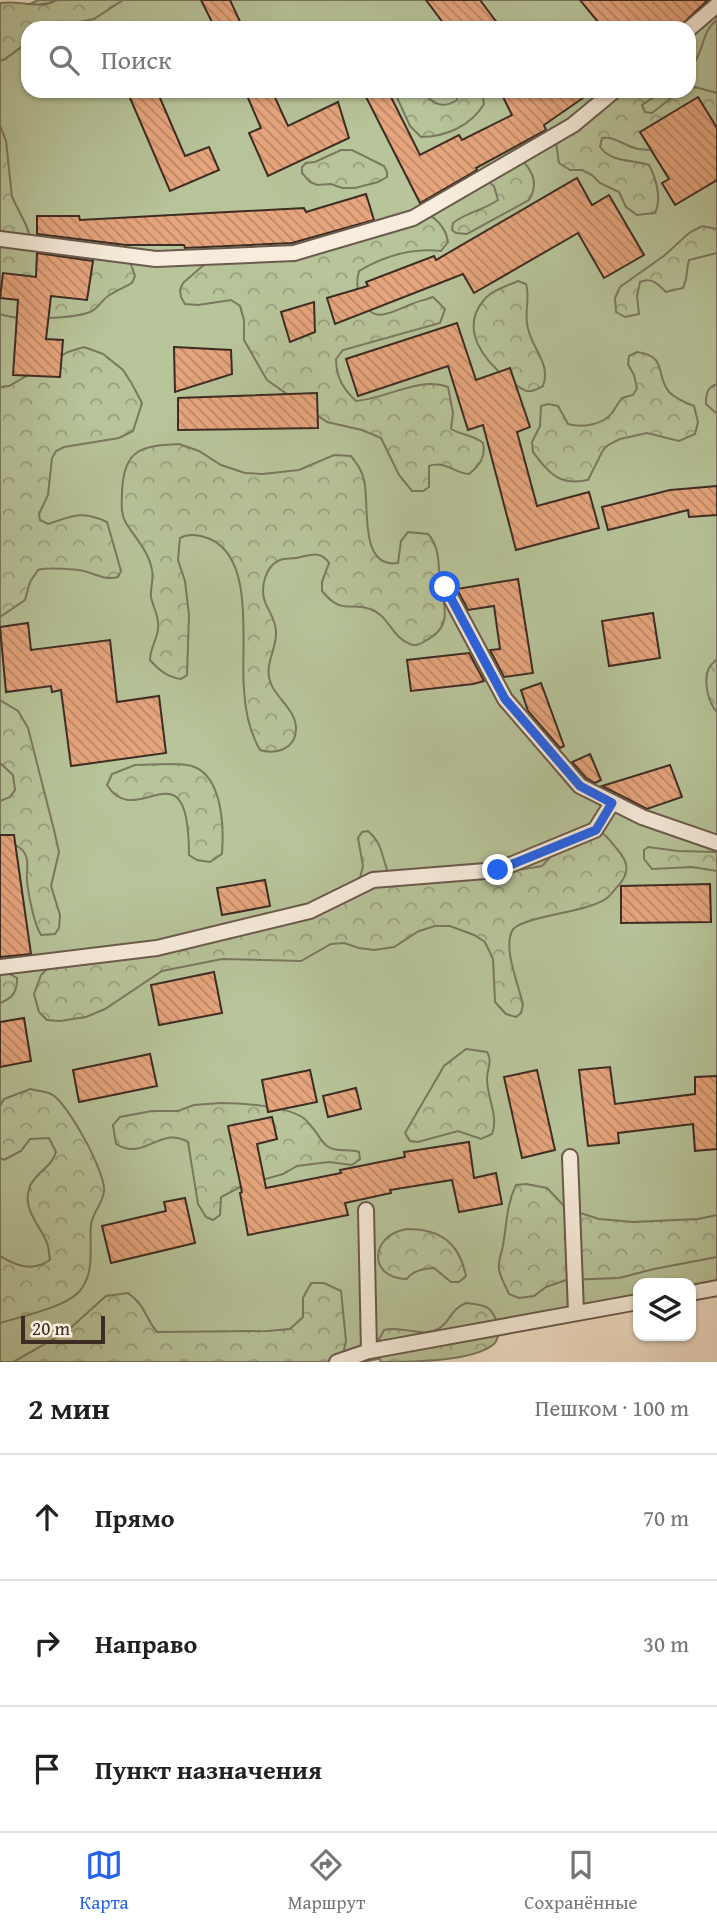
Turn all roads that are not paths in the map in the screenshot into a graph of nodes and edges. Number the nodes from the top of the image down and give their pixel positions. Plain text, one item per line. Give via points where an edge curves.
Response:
1 (717, 5) edge
2 (696, 23) edge
3 (606, 98) edge
4 (0, 239) edge
5 (445, 587) dead end
6 (612, 803) junction
7 (717, 843) edge
8 (0, 967) edge
9 (570, 1157) dead end
10 (366, 1210) dead end
11 (717, 1288) edge
12 (696, 1292) edge
13 (633, 1303) edge
14 (576, 1312) junction
15 (369, 1351) junction
16 (337, 1362) edge

1 - 2 lane
3 - 4 lane via 573,125 413,218 294,253 156,258
5 - 6 lane via 505,699 580,786
6 - 7 lane
6 - 8 lane via 596,830 498,870 373,880 310,911 157,948
9 - 14 lane
10 - 15 lane
11 - 12 lane
13 - 14 lane
14 - 15 lane
15 - 16 lane

